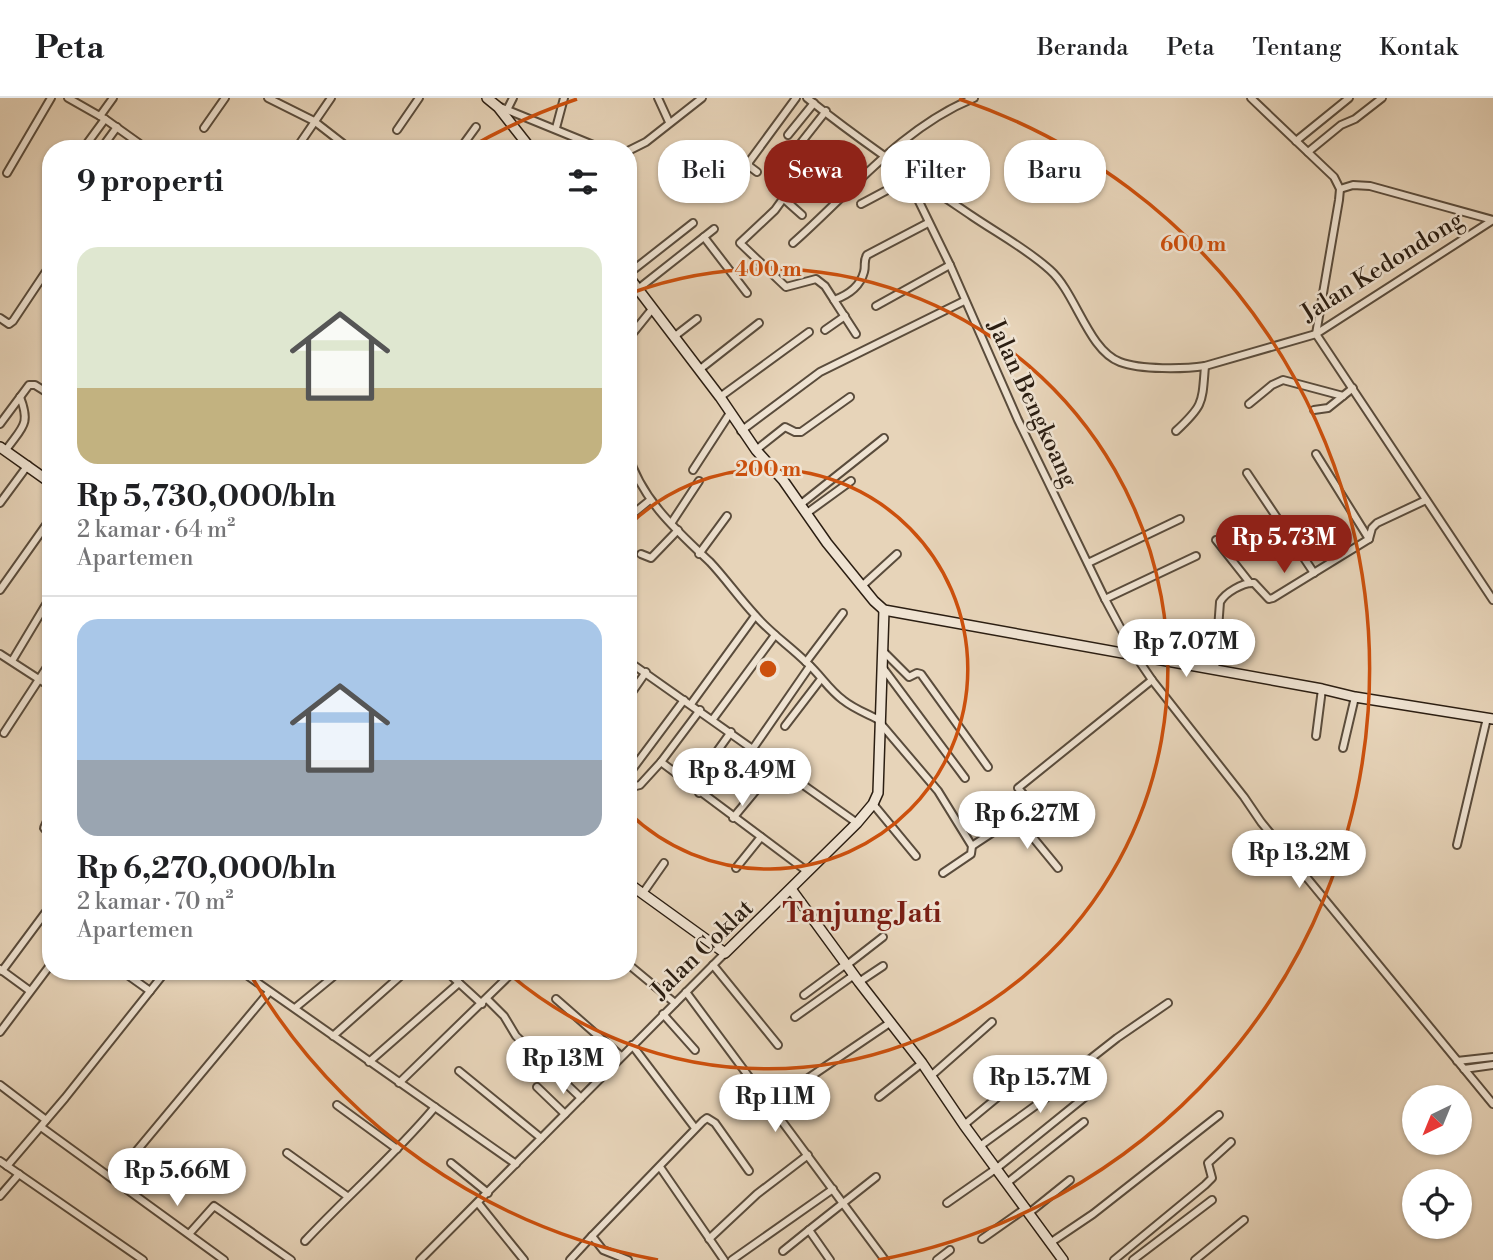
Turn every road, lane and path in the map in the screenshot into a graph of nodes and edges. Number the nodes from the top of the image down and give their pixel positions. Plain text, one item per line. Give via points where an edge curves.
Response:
1 (51, 98) edge
2 (68, 98) edge
3 (113, 98) edge
4 (225, 98) edge
5 (268, 98) edge
6 (331, 98) edge
7 (419, 98) edge
8 (487, 98) edge
9 (513, 98) edge
10 (564, 98) edge
11 (658, 98) edge
12 (702, 98) edge
13 (796, 98) edge
14 (807, 98) edge
15 (974, 98) edge
16 (1251, 98) edge
17 (1349, 98) edge
18 (1382, 98) edge
19 (814, 103) junction
20 (503, 108) junction
21 (826, 111) junction
22 (103, 117) junction
23 (314, 121) junction
24 (669, 122) junction
25 (117, 127) junction
26 (476, 127) dead end
27 (204, 128) dead end
28 (556, 128) junction
29 (397, 130) dead end
30 (789, 135) dead end
31 (89, 140) edge
32 (108, 140) edge
33 (131, 140) edge
34 (302, 140) edge
35 (338, 140) edge
36 (467, 140) edge
37 (525, 140) edge
38 (583, 140) edge
39 (803, 140) edge
40 (905, 140) edge
41 (1296, 141) junction
42 (637, 146) edge
43 (1308, 152) junction
44 (881, 153) edge
45 (881, 160) edge
46 (757, 172) dead end
47 (867, 172) edge
48 (7, 173) dead end
49 (1340, 188) junction
50 (881, 193) edge
51 (781, 203) edge
52 (790, 203) edge
53 (834, 203) edge
54 (919, 203) edge
55 (953, 203) edge
56 (861, 204) dead end
57 (803, 215) dead end
58 (1493, 220) edge
59 (693, 223) dead end
60 (928, 223) junction
61 (714, 229) dead end
62 (704, 237) junction
63 (793, 243) dead end
64 (950, 265) junction
65 (637, 268) edge
66 (42, 278) edge
67 (638, 289) joint
68 (747, 293) dead end
69 (834, 300) junction
70 (964, 301) junction
71 (876, 306) dead end
72 (653, 309) junction
73 (845, 316) junction
74 (0, 318) edge
75 (697, 319) dead end
76 (759, 323) dead end
77 (637, 328) edge
78 (825, 330) dead end
79 (809, 331) dead end
80 (856, 334) dead end
81 (1316, 334) junction
82 (675, 336) junction
83 (1205, 366) junction
84 (699, 370) junction
85 (1353, 388) junction
86 (42, 390) edge
87 (1343, 396) junction
88 (20, 397) junction
89 (720, 397) junction
90 (850, 397) dead end
91 (1249, 404) dead end
92 (1314, 411) dead end
93 (730, 413) junction
94 (0, 424) edge
95 (741, 431) junction
96 (1176, 431) dead end
97 (884, 438) dead end
98 (3, 449) edge
99 (756, 450) junction
100 (1316, 454) dead end
101 (28, 466) junction
102 (693, 470) dead end
103 (1247, 473) dead end
104 (42, 476) edge
105 (637, 478) edge
106 (699, 481) dead end
107 (851, 481) dead end
108 (650, 500) junction
109 (1426, 500) junction
110 (0, 503) edge
111 (801, 504) junction
112 (637, 511) edge
113 (807, 513) junction
114 (727, 516) dead end
115 (1180, 519) dead end
116 (672, 522) junction
117 (678, 530) junction
118 (42, 531) edge
119 (1369, 539) junction
120 (1216, 540) dead end
121 (641, 554) dead end
122 (699, 554) junction
123 (897, 554) dead end
124 (1196, 556) dead end
125 (1088, 563) junction
126 (1314, 573) junction
127 (1250, 583) junction
128 (863, 585) junction
129 (1490, 588) edge
130 (0, 590) edge
131 (1105, 598) junction
132 (1493, 600) edge
133 (884, 610) junction
134 (42, 611) edge
135 (843, 613) dead end
136 (755, 616) junction
137 (775, 635) junction
138 (883, 651) junction
139 (0, 654) edge
140 (1135, 655) junction
141 (12, 661) junction
142 (808, 664) junction
143 (637, 666) edge
144 (883, 668) junction
145 (1215, 670) junction
146 (646, 672) junction
147 (42, 676) edge
148 (40, 679) junction
149 (821, 679) junction
150 (1152, 680) junction
151 (637, 685) edge
152 (1322, 689) junction
153 (1355, 697) junction
154 (687, 702) junction
155 (700, 710) junction
156 (1490, 718) edge
157 (713, 719) junction
158 (881, 722) junction
159 (785, 726) dead end
160 (731, 732) junction
161 (4, 733) dead end
162 (1316, 736) dead end
163 (754, 747) junction
164 (1343, 748) dead end
165 (661, 762) junction
166 (637, 764) edge
167 (777, 765) junction
168 (988, 767) dead end
169 (965, 778) dead end
170 (637, 786) edge
171 (699, 793) junction
172 (873, 804) junction
173 (1016, 817) junction
174 (733, 818) junction
175 (858, 822) junction
176 (761, 837) junction
177 (1457, 845) dead end
178 (972, 846) junction
179 (916, 856) dead end
180 (664, 863) dead end
181 (736, 868) dead end
182 (1058, 868) dead end
183 (808, 872) junction
184 (943, 873) dead end
185 (637, 889) edge
186 (791, 889) junction
187 (643, 893) junction
188 (42, 917) edge
189 (883, 937) dead end
190 (726, 953) junction
191 (713, 965) junction
192 (847, 965) junction
193 (883, 966) dead end
194 (1, 970) edge
195 (637, 971) edge
196 (42, 976) edge
197 (857, 979) junction
198 (135, 980) edge
199 (159, 980) edge
200 (254, 980) edge
201 (329, 980) edge
202 (396, 980) edge
203 (457, 980) edge
204 (505, 980) edge
205 (459, 983) junction
206 (30, 991) junction
207 (150, 991) junction
208 (269, 992) junction
209 (686, 992) junction
210 (804, 995) dead end
211 (556, 999) dead end
212 (485, 1001) junction
213 (675, 1003) junction
214 (1168, 1003) dead end
215 (295, 1008) junction
216 (663, 1014) junction
217 (795, 1017) dead end
218 (891, 1022) junction
219 (992, 1022) dead end
220 (0, 1032) edge
221 (334, 1036) junction
222 (632, 1045) junction
223 (778, 1045) dead end
224 (695, 1050) dead end
225 (621, 1056) junction
226 (1493, 1057) edge
227 (1457, 1061) junction
228 (369, 1062) junction
229 (922, 1063) junction
230 (1493, 1065) edge
231 (1464, 1069) junction
232 (460, 1071) dead end
233 (932, 1075) junction
234 (400, 1083) junction
235 (1101, 1084) dead end
236 (0, 1085) edge
237 (537, 1087) dead end
238 (999, 1096) dead end
239 (880, 1097) dead end
240 (581, 1098) junction
241 (1493, 1104) edge
242 (337, 1105) dead end
243 (435, 1107) junction
244 (771, 1107) junction
245 (565, 1114) junction
246 (1219, 1115) dead end
247 (46, 1119) junction
248 (1084, 1122) dead end
249 (964, 1125) junction
250 (41, 1127) junction
251 (695, 1128) junction
252 (541, 1138) junction
253 (1231, 1142) dead end
254 (980, 1146) junction
255 (397, 1149) junction
256 (287, 1153) dead end
257 (807, 1155) junction
258 (0, 1161) edge
259 (451, 1163) dead end
260 (516, 1164) junction
261 (7, 1166) junction
262 (660, 1167) junction
263 (997, 1168) junction
264 (749, 1171) dead end
265 (19, 1174) junction
266 (876, 1177) dead end
267 (114, 1178) junction
268 (1070, 1180) dead end
269 (1007, 1183) junction
270 (833, 1189) junction
271 (488, 1193) junction
272 (0, 1196) edge
273 (347, 1196) junction
274 (1212, 1200) dead end
275 (478, 1203) junction
276 (947, 1203) dead end
277 (842, 1204) junction
278 (1027, 1211) junction
279 (1244, 1220) dead end
280 (809, 1230) junction
281 (189, 1234) junction
282 (592, 1236) junction
283 (709, 1239) junction
284 (982, 1239) dead end
285 (305, 1241) dead end
286 (1051, 1243) junction
287 (783, 1251) dead end
288 (950, 1251) dead end
289 (1059, 1258) edge
290 (144, 1260) edge
291 (224, 1260) edge
292 (291, 1260) edge
293 (420, 1260) edge
294 (524, 1260) edge
295 (570, 1260) edge
296 (628, 1260) edge
297 (724, 1260) edge
298 (732, 1260) edge
299 (830, 1260) edge
300 (885, 1260) edge
301 (937, 1260) edge
302 (1114, 1260) edge
303 (1133, 1260) edge
304 (1195, 1260) edge

1 - 48 street
2 - 22 street
3 - 22 street
4 - 27 street
5 - 23 street
6 - 23 street
7 - 29 street
8 - 20 main road
9 - 20 street
10 - 28 street
11 - 24 street
12 - 24 street
13 - 46 street via 749,162
14 - 19 street, Jalan Kedondong
15 - 40 street
16 - 41 street
17 - 41 street
18 - 43 street
19 - 21 street, Jalan Kedondong
19 - 30 street
20 - 28 street
20 - 37 main road
21 - 39 street
21 - 44 street, Jalan Kedondong
22 - 25 street
22 - 31 street
23 - 34 street
23 - 35 street
24 - 42 street
25 - 32 street
25 - 33 street
26 - 36 street
28 - 38 street
41 - 43 street
43 - 49 street via 1335,177
45 - 47 street
49 - 58 street via 1370,187
49 - 81 street
50 - 56 street
51 - 69 street via 740,243 786,287 816,279
52 - 57 street
53 - 63 street
54 - 60 street, Jalan Bengkoang
55 - 83 street, Jalan Kedondong via 1046,266 1066,289 1098,343 1119,362
58 - 81 street, Jalan Kedondong
59 - 65 street
60 - 64 street, Jalan Bengkoang
60 - 69 street via 867,255 854,289
61 - 62 street
62 - 67 street
62 - 68 street
64 - 70 street, Jalan Bengkoang
64 - 71 street
66 - 74 street via 13,321 9,324
67 - 72 main road
69 - 73 street
70 - 95 street via 820,372
70 - 125 street, Jalan Bengkoang
72 - 77 street
72 - 82 main road
73 - 78 street
73 - 80 street
75 - 82 street
76 - 84 street
79 - 89 street
81 - 83 street, Jalan Kedondong
81 - 85 street
82 - 84 main road
83 - 96 street via 1202,400
84 - 89 main road
85 - 87 street
85 - 109 street
86 - 88 street via 27,386
87 - 91 street via 1283,380
87 - 92 street via 1328,408
88 - 94 street
88 - 98 street via 26,421
89 - 93 main road
90 - 99 street via 802,432 785,427
93 - 95 main road
93 - 102 street
95 - 99 main road
97 - 111 street
98 - 101 main road
99 - 111 main road
100 - 119 street
101 - 104 main road
101 - 110 street
103 - 126 street
105 - 108 street
106 - 116 street
107 - 113 street
108 - 112 street
108 - 116 street
109 - 119 street via 1377,523
109 - 129 street
111 - 113 main road
113 - 128 main road
114 - 122 street
115 - 125 street
116 - 117 street
117 - 121 street via 651,558
117 - 122 street
118 - 130 street
119 - 126 street
120 - 127 street
122 - 136 street
123 - 128 street
124 - 131 street
125 - 131 street, Jalan Bengkoang
126 - 127 street via 1269,599
127 - 145 street via 1221,600
128 - 133 main road
129 - 132 street
131 - 140 street, Jalan Bengkoang
133 - 138 main road, Jalan Coklat
133 - 140 main road
134 - 141 street
135 - 142 street
136 - 137 street
136 - 154 street
137 - 142 street
137 - 157 street
138 - 144 main road, Jalan Coklat
138 - 168 street via 908,676 921,674
139 - 141 street
140 - 145 main road
140 - 150 street, Jalan Bengkoang
141 - 148 street
142 - 149 street
142 - 163 street
143 - 146 street
144 - 158 main road, Jalan Coklat
144 - 169 street
145 - 152 main road
146 - 151 street
146 - 154 street
147 - 148 street
148 - 161 street
149 - 158 street via 845,701
149 - 159 street
150 - 173 street via 1018,788 1031,803
150 - 227 street, Jalan Bengkoang via 1261,822
152 - 153 main road
152 - 162 street
153 - 156 main road
153 - 164 street
154 - 155 street
154 - 166 street
155 - 157 street
155 - 165 street
156 - 177 street
157 - 160 street
158 - 172 main road, Jalan Coklat via 878,793
158 - 178 street via 938,791
160 - 163 street
160 - 171 street via 713,757
163 - 167 street
165 - 170 street
165 - 171 street
167 - 174 street
167 - 175 street
171 - 174 street
172 - 175 main road, Jalan Coklat
172 - 179 street
173 - 178 street
173 - 182 street
174 - 176 street
175 - 183 main road, Jalan Coklat
176 - 181 street
176 - 183 street
178 - 184 street via 971,854
180 - 187 street
183 - 186 main road, Jalan Coklat
185 - 187 main road
186 - 190 main road, Jalan Coklat
186 - 192 main road
187 - 190 main road
188 - 194 street
189 - 192 street
190 - 191 street, Jalan Coklat
191 - 209 street, Jalan Coklat
191 - 223 street
192 - 197 main road
192 - 210 street
193 - 197 street
194 - 206 street
195 - 213 street
196 - 206 street
197 - 217 street
197 - 218 main road
198 - 207 street
199 - 207 street
200 - 208 street
201 - 215 street
202 - 221 street
203 - 205 street
204 - 212 street
205 - 212 street
205 - 228 street
206 - 220 street
207 - 247 street
208 - 215 street
208 - 267 street
209 - 213 street, Jalan Coklat
209 - 244 street
211 - 225 street
212 - 234 street
212 - 240 street
213 - 216 street, Jalan Coklat
214 - 254 street
215 - 221 street
216 - 222 street, Jalan Coklat
216 - 224 street
218 - 229 main road
218 - 244 street
219 - 233 street
221 - 228 street
222 - 225 street, Jalan Coklat
222 - 251 street
225 - 240 street, Jalan Coklat
226 - 227 street
227 - 231 street, Jalan Bengkoang
228 - 234 street
229 - 233 main road
229 - 239 street
230 - 231 street
231 - 241 street, Jalan Bengkoang
232 - 252 street
233 - 249 main road
234 - 243 street
235 - 263 street
236 - 247 street
237 - 245 street
238 - 249 street
240 - 245 street, Jalan Coklat
242 - 255 street
243 - 255 street
243 - 260 street
244 - 257 street
245 - 252 street, Jalan Coklat
246 - 286 street
247 - 250 street
248 - 269 street
249 - 254 main road
250 - 261 street
250 - 267 street
251 - 262 street
251 - 264 street via 710,1118
252 - 260 street, Jalan Coklat
253 - 302 street via 1208,1163 1212,1178
254 - 263 main road
255 - 273 street
256 - 273 street
257 - 270 street
257 - 283 street
258 - 261 street
259 - 271 street
260 - 271 street, Jalan Coklat
261 - 265 street
262 - 282 street
262 - 283 street
263 - 269 main road
263 - 276 street
265 - 272 street
265 - 290 street
266 - 277 street
267 - 281 street
268 - 278 street
269 - 278 main road
270 - 277 street
270 - 298 street
271 - 275 street, Jalan Coklat
273 - 285 street
274 - 303 street
275 - 293 street, Jalan Coklat
275 - 294 street
277 - 280 street
277 - 300 street
278 - 284 street
278 - 286 main road
279 - 304 street
280 - 287 street
280 - 299 street
281 - 291 street
281 - 292 street via 214,1206
282 - 295 street
282 - 296 street via 603,1250
283 - 297 street
286 - 289 main road
288 - 301 street

